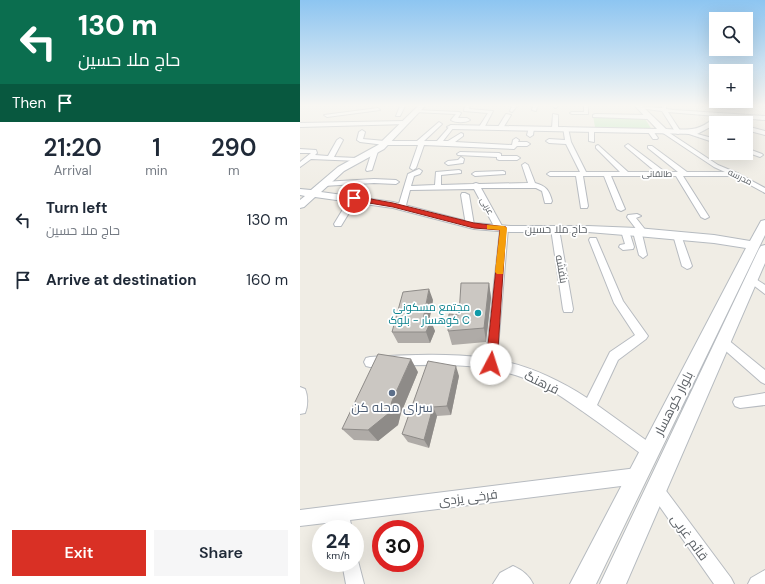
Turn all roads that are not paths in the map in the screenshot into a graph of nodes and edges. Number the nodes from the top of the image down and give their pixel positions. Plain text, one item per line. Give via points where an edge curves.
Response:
1 (362, 133) edge
2 (394, 133) edge
3 (430, 133) edge
4 (446, 133) edge
5 (566, 133) edge
6 (591, 133) edge
7 (618, 133) edge
8 (660, 133) edge
9 (667, 133) edge
10 (692, 133) edge
11 (461, 135) dead end
12 (709, 139) edge
13 (340, 140) dead end
14 (592, 141) dead end
15 (550, 142) dead end
16 (568, 142) junction
17 (384, 143) junction
18 (421, 143) junction
19 (439, 143) junction
20 (449, 143) junction
21 (458, 144) junction
22 (527, 144) dead end
23 (628, 146) dead end
24 (598, 147) dead end
25 (650, 148) dead end
26 (300, 150) edge
27 (375, 151) junction
28 (753, 152) edge
29 (760, 155) dead end
30 (310, 157) junction
31 (460, 157) junction
32 (330, 158) junction
33 (517, 158) dead end
34 (354, 159) junction
35 (473, 161) dead end
36 (448, 163) dead end
37 (300, 164) edge
38 (525, 165) dead end
39 (369, 170) dead end
40 (459, 172) dead end
41 (379, 173) dead end
42 (503, 173) dead end
43 (475, 174) dead end
44 (489, 174) junction
45 (550, 174) dead end
46 (581, 174) junction
47 (606, 174) junction
48 (626, 174) junction
49 (663, 174) junction
50 (682, 174) junction
51 (736, 174) junction
52 (374, 181) junction
53 (396, 182) dead end
54 (323, 184) junction
55 (532, 184) junction
56 (476, 185) junction
57 (489, 185) junction
58 (438, 187) junction
59 (409, 188) junction
60 (765, 191) edge
61 (305, 194) edge
62 (465, 195) dead end
63 (354, 198) junction
64 (548, 201) dead end
65 (300, 205) edge
66 (584, 206) dead end
67 (402, 207) junction
68 (621, 208) dead end
69 (637, 216) dead end
70 (705, 217) dead end
71 (765, 223) edge
72 (338, 224) dead end
73 (470, 225) junction
74 (501, 228) junction
75 (555, 229) junction
76 (626, 231) junction
77 (640, 232) junction
78 (677, 235) junction
79 (593, 240) dead end
80 (623, 247) dead end
81 (759, 247) edge
82 (643, 255) dead end
83 (687, 266) dead end
84 (758, 285) edge
85 (568, 309) dead end
86 (723, 342) junction
87 (370, 362) dead end
88 (491, 364) junction
89 (765, 378) edge
90 (300, 392) edge
91 (765, 399) edge
92 (740, 402) dead end
93 (300, 408) edge
94 (589, 408) junction
95 (649, 451) junction
96 (637, 476) junction
97 (656, 489) junction
98 (300, 518) edge
99 (328, 520) edge
100 (349, 520) edge
101 (352, 572) edge
102 (765, 579) edge
103 (355, 584) edge
104 (502, 584) edge
105 (524, 584) edge
106 (583, 584) edge
107 (613, 584) edge
108 (725, 584) edge
109 (757, 584) edge

1 - 17 street via 360,140
2 - 17 street
3 - 18 street
4 - 19 street
5 - 16 street
6 - 14 street
7 - 8 street
9 - 51 street, مدرسه via 716,166
10 - 12 street
11 - 20 street
13 - 32 street
15 - 16 street
16 - 46 street
17 - 18 street
17 - 27 street
17 - 34 street
18 - 19 street
18 - 59 street via 418,173 411,174
19 - 20 street
20 - 21 street
21 - 22 street via 484,142 514,147 516,142
21 - 31 street
23 - 49 street
24 - 48 street
25 - 50 street
26 - 30 street via 314,151
27 - 34 street
27 - 39 street
28 - 29 street
30 - 32 street
30 - 37 street
31 - 33 street
31 - 35 street
31 - 36 street via 461,162
32 - 34 street
34 - 54 street
34 - 61 street via 318,181
38 - 55 street
40 - 58 street via 438,173
41 - 52 street
42 - 44 street
43 - 44 street
44 - 57 street
45 - 46 street, طالقانی
46 - 47 street, طالقانی
46 - 66 street
47 - 48 street, طالقانی
47 - 68 street
48 - 49 street, طالقانی
49 - 50 street, طالقانی
50 - 51 street, طالقانی
50 - 70 street
51 - 60 street, مدرسه
52 - 53 street
52 - 54 street
54 - 61 street
55 - 57 street
55 - 64 street via 546,190
56 - 57 street
56 - 58 street
56 - 74 street, عربی
58 - 59 street
59 - 67 street
61 - 63 street, حاج ملا حسین
61 - 65 street
62 - 73 street
63 - 67 street, حاج ملا حسین
63 - 72 street
67 - 73 street, حاج ملا حسین
69 - 77 street via 631,217
71 - 81 street, بلوار کوهسار
73 - 74 street, حاج ملا حسین
74 - 75 street, حاج ملا حسین
74 - 88 street
75 - 76 street, حاج ملا حسین
75 - 85 street, بنفشه
76 - 77 street, حاج ملا حسین
76 - 80 street via 630,247
77 - 78 street, حاج ملا حسین
77 - 82 street
78 - 81 street, حاج ملا حسین
78 - 83 street
79 - 94 street via 619,303 642,336 614,356
81 - 84 street, بلوار کوهسار
81 - 95 street, بلوار کوهسار
84 - 86 street, بلوار کوهسار
86 - 89 street
86 - 97 street, بلوار کوهسار
87 - 88 street, فرهنگ via 458,360
88 - 94 street, فرهنگ via 527,373 556,387
90 - 93 street
91 - 92 street
94 - 95 street, فرهنگ
95 - 96 street, بلوار کوهسار
96 - 100 street, فرخی یزدی
96 - 106 street, بلوار کوهسار
97 - 107 street, بلوار کوهسار
97 - 108 street, قائم غربی
98 - 99 street, فرخی یزدی
101 - 103 street
102 - 109 street
104 - 105 street via 513,575

